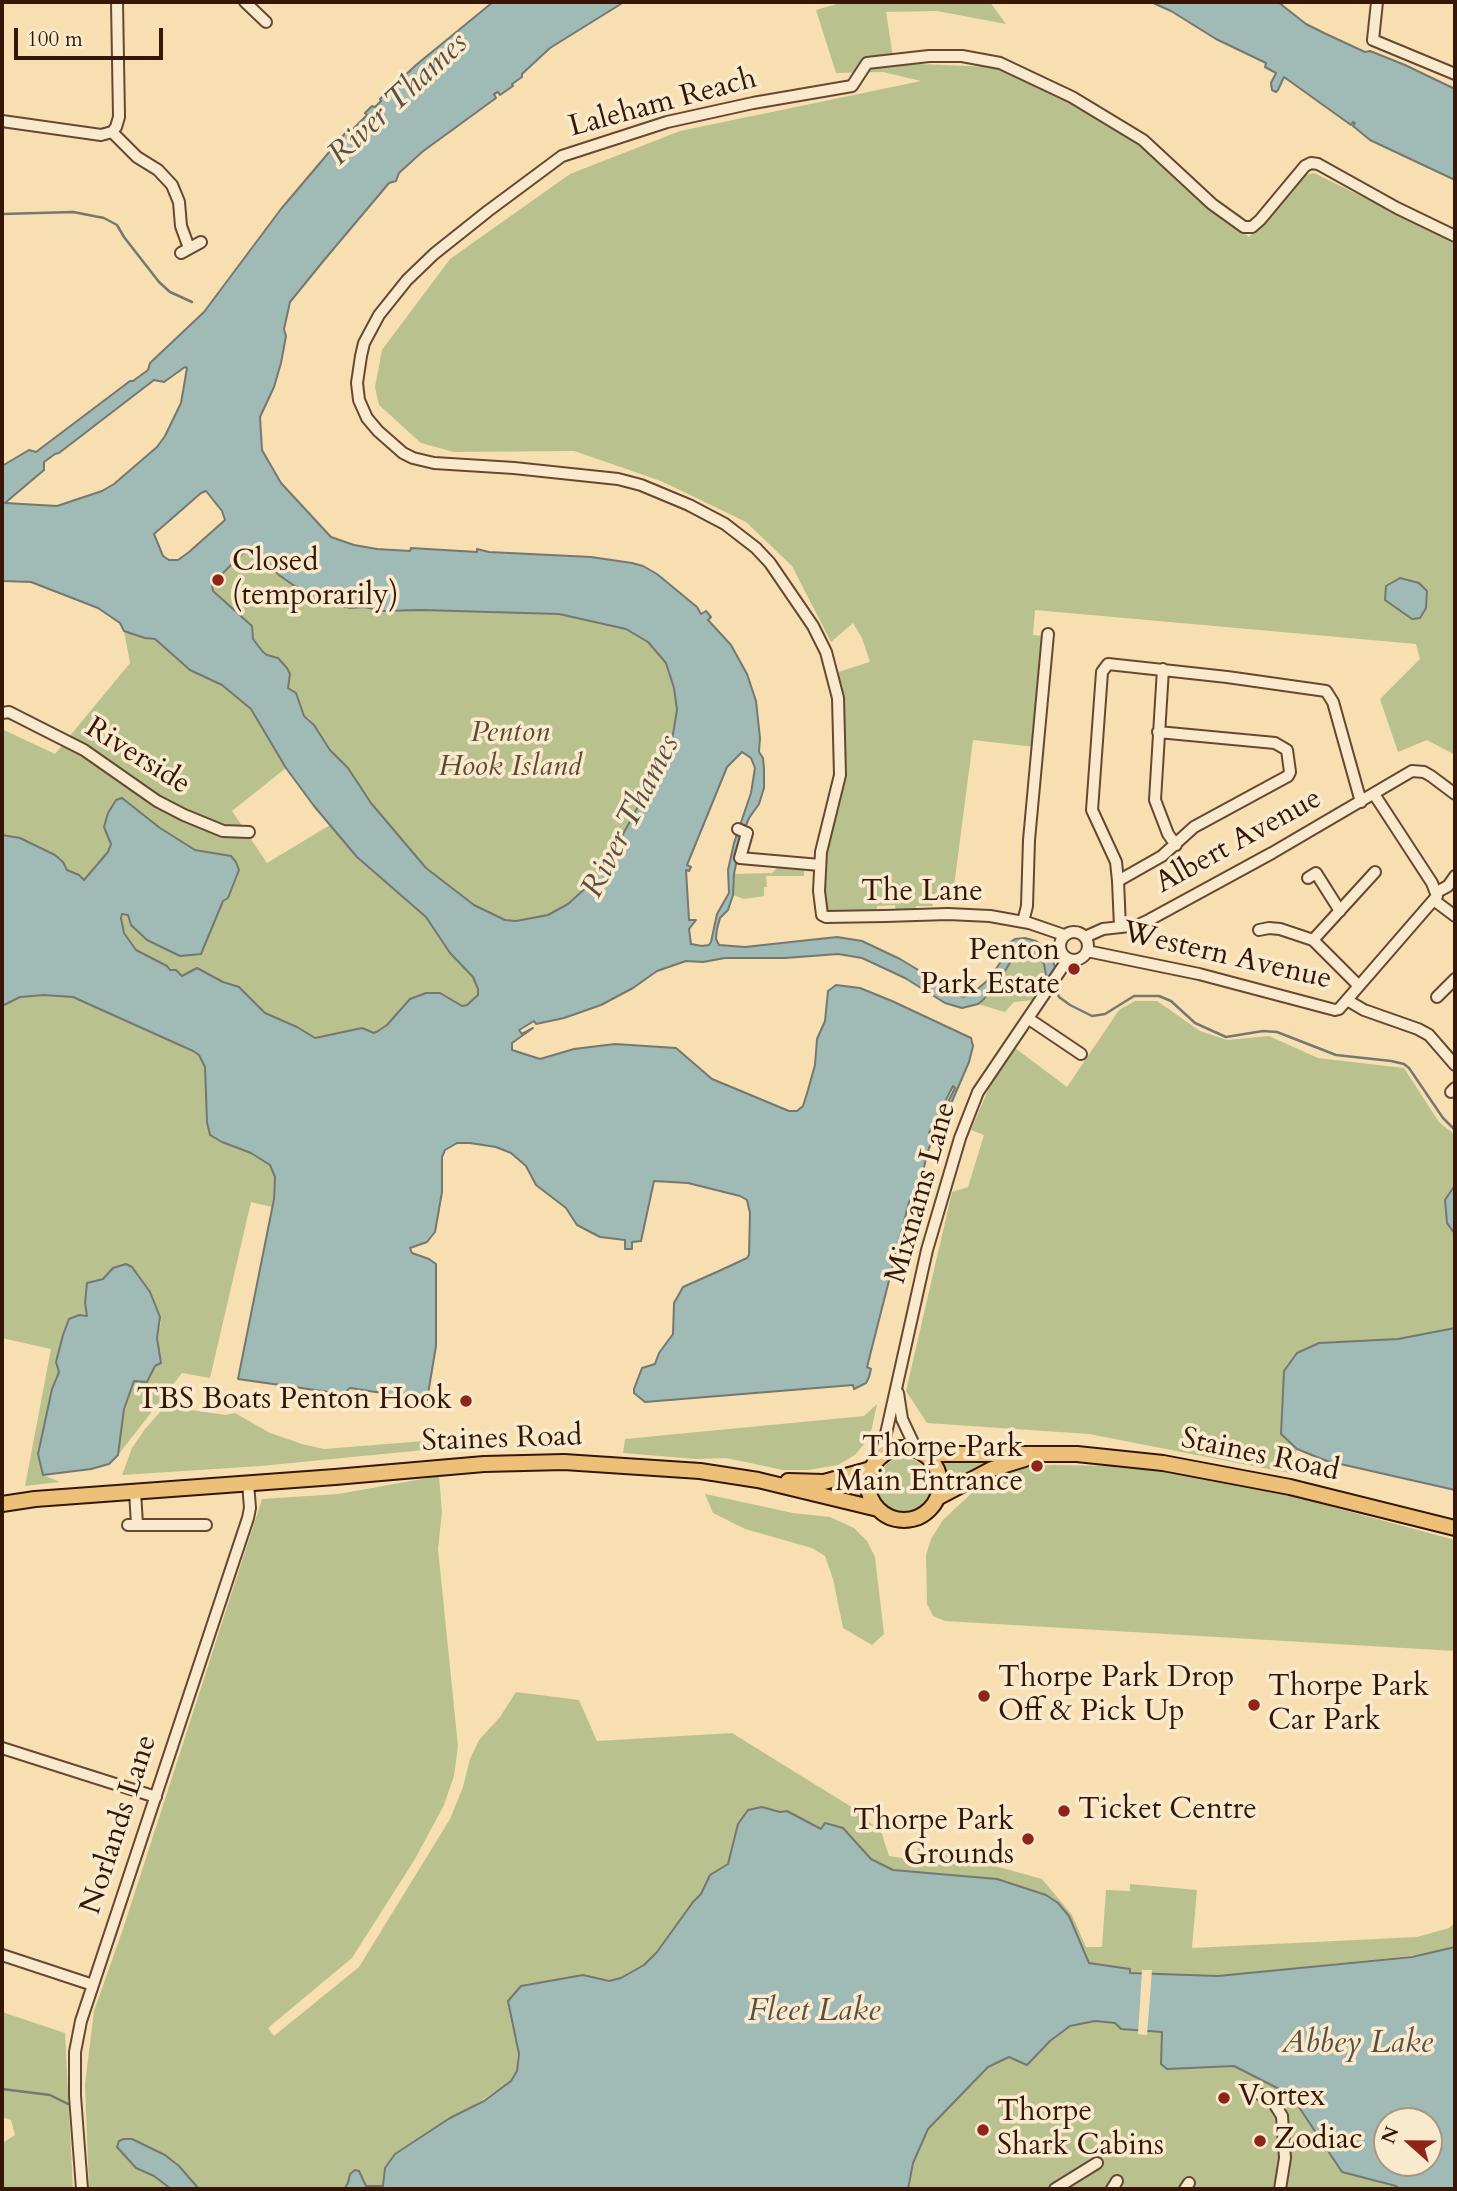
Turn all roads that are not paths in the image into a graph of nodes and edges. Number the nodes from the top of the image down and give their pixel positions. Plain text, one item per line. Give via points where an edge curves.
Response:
1 (117, 2) edge
2 (245, 2) edge
3 (1377, 2) edge
4 (266, 22) dead end
5 (1455, 74) edge
6 (2, 121) edge
7 (112, 132) junction
8 (1455, 236) edge
9 (201, 242) dead end
10 (1048, 634) dead end
11 (1163, 669) junction
12 (2, 713) edge
13 (1158, 732) junction
14 (1374, 794) junction
15 (1455, 794) edge
16 (1361, 802) junction
17 (741, 830) dead end
18 (250, 832) dead end
19 (1176, 845) junction
20 (820, 866) junction
21 (1375, 872) dead end
22 (1455, 876) edge
23 (1307, 878) dead end
24 (1118, 881) junction
25 (1436, 896) junction
26 (1340, 911) junction
27 (822, 915) joint
28 (1455, 916) edge
29 (1023, 922) junction
30 (1120, 927) junction
31 (1259, 930) dead end
32 (1064, 936) junction
33 (1085, 937) junction
34 (1313, 940) junction
35 (1087, 951) junction
36 (1068, 959) junction
37 (1454, 982) edge
38 (1359, 986) junction
39 (1437, 997) dead end
40 (1347, 1000) junction
41 (1029, 1019) junction
42 (1081, 1055) dead end
43 (1455, 1065) edge
44 (897, 1383) junction
45 (920, 1452) junction
46 (1051, 1454) junction
47 (881, 1456) junction
48 (871, 1469) junction
49 (758, 1480) junction
50 (248, 1483) junction
51 (135, 1491) junction
52 (937, 1498) junction
53 (2, 1504) edge
54 (878, 1509) junction
55 (206, 1525) dead end
56 (1455, 1528) edge
57 (2, 1748) edge
58 (156, 1797) junction
59 (2, 1955) edge
60 (93, 1985) junction
61 (1245, 2087) dead end
62 (1097, 2163) dead end
63 (82, 2189) edge
64 (1055, 2189) edge
65 (1280, 2189) edge

1 - 7 street via 118,117
2 - 4 street
3 - 5 street via 1374,40
6 - 7 street via 101,135
7 - 9 street via 172,185 179,202 185,251
8 - 20 street, Laleham Reach via 1311,163 1260,220 1244,227 1143,140 1072,97 1000,63 929,56 867,63 852,86 678,119 562,156 407,280 370,331 358,373 362,408 392,445 424,462 618,479 656,490 709,514 770,563 826,652 836,685 839,775
10 - 29 street
11 - 13 street
11 - 16 street via 1326,691
11 - 24 street via 1108,664 1102,672 1092,810 1116,862
12 - 18 street, Riverside via 9,712 84,750 184,815 223,831
13 - 19 street via 1155,800
13 - 19 street via 1275,743 1287,750 1288,776 1194,827
14 - 15 street, Albert Avenue via 1412,771 1431,776
14 - 16 street, Albert Avenue
14 - 25 street
16 - 30 street, Albert Avenue via 1149,920
17 - 20 street via 747,836 740,858
19 - 24 street
20 - 27 street, Laleham Reach
21 - 26 street
22 - 25 street, Western Avenue
23 - 26 street via 1316,873
24 - 30 street
25 - 28 street
25 - 38 street, Western Avenue
26 - 34 street
27 - 29 street, The Lane via 964,914
29 - 32 street, The Lane
30 - 33 street, Albert Avenue
31 - 34 street via 1280,929
32 - 33 street via 1074,931
32 - 36 street via 1059,946
33 - 35 street
34 - 38 street
35 - 36 street via 1079,959
35 - 40 street, Western Avenue via 1199,974 1335,1010
36 - 41 street, Mixnams Lane
37 - 39 street
38 - 40 street, Western Avenue
40 - 43 street via 1429,1035
41 - 42 street
41 - 44 street, Mixnams Lane via 978,1092 960,1138
44 - 45 street, Mixnams Lane via 902,1419
44 - 47 street, Mixnams Lane
45 - 46 main road, Staines Road
45 - 47 main road via 898,1448
45 - 52 main road via 936,1469
46 - 52 main road, Staines Road via 992,1469
46 - 56 main road, Staines Road via 1119,1457 1228,1474
47 - 48 main road
48 - 49 main road, Staines Road via 824,1482
48 - 54 main road via 868,1490
49 - 50 main road, Staines Road via 700,1471 564,1462
49 - 54 main road, Staines Road
50 - 51 main road, Staines Road
50 - 58 street, Norlands Lane via 248,1518
51 - 53 main road, Staines Road
51 - 55 street via 133,1525
52 - 54 main road via 924,1513 909,1519 892,1518
57 - 58 street
58 - 60 street, Norlands Lane
59 - 60 street
60 - 63 street, Norlands Lane via 75,2052
61 - 65 street via 1272,2100 1282,2116 1285,2158
62 - 64 street

